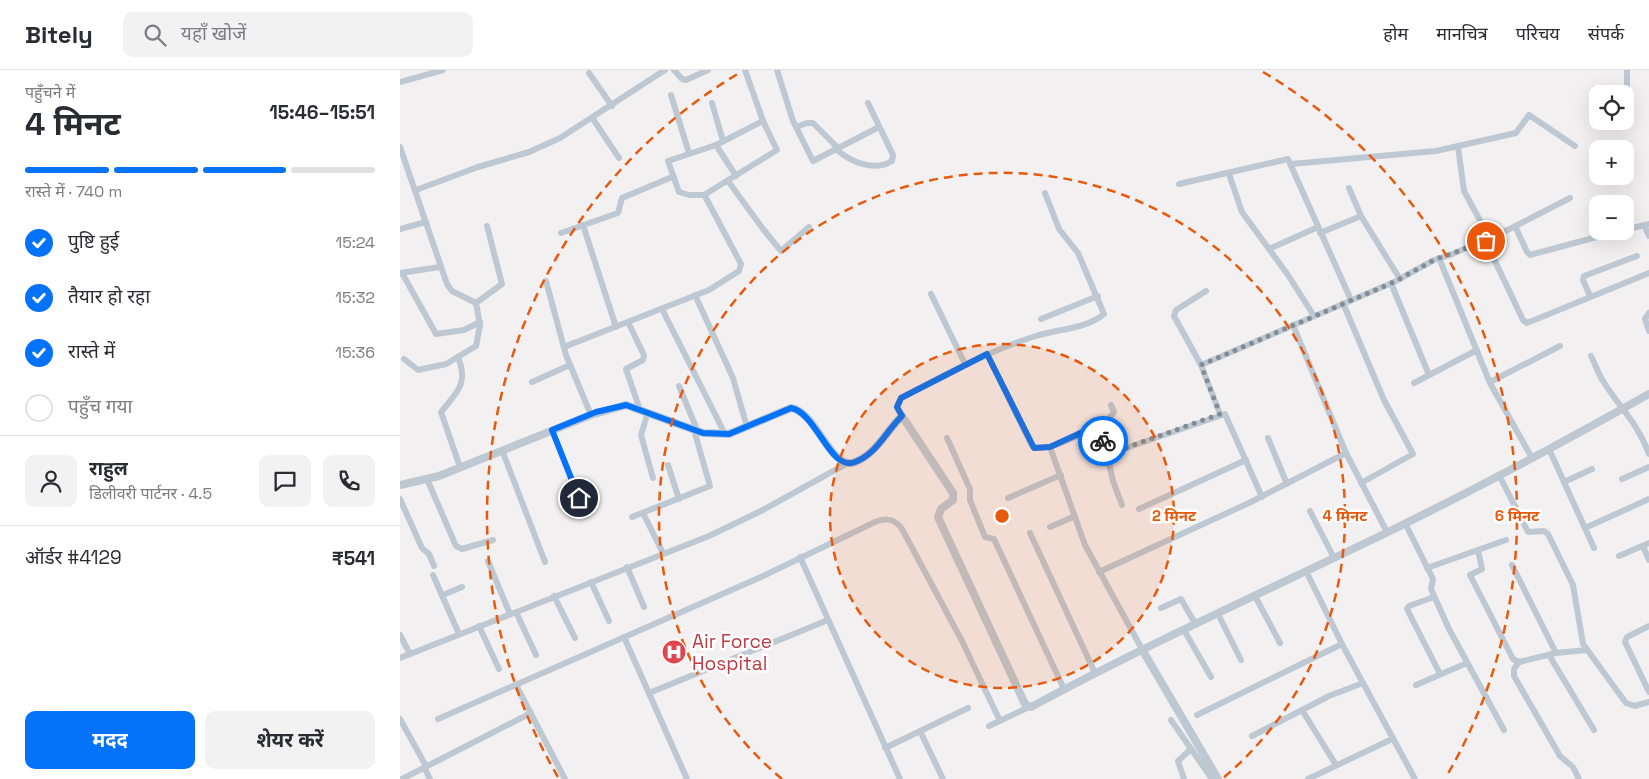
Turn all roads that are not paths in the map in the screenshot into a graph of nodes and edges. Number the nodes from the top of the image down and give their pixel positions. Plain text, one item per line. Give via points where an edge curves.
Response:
1 (443, 70) edge
2 (665, 70) edge
3 (674, 70) edge
4 (708, 70) edge
5 (745, 70) edge
6 (777, 70) edge
7 (1627, 70) edge
8 (589, 73) dead end
9 (400, 82) edge
10 (1627, 85) edge
11 (671, 96) dead end
12 (712, 103) dead end
13 (868, 103) dead end
14 (612, 106) junction
15 (593, 119) junction
16 (762, 121) junction
17 (796, 127) junction
18 (879, 127) junction
19 (720, 143) junction
20 (1575, 146) dead end
21 (400, 147) edge
22 (1458, 147) junction
23 (838, 150) junction
24 (689, 153) junction
25 (619, 158) dead end
26 (1291, 164) junction
27 (1229, 174) junction
28 (736, 176) junction
29 (672, 178) junction
30 (728, 181) junction
31 (1179, 184) dead end
32 (1348, 188) dead end
33 (416, 190) junction
34 (1045, 193) dead end
35 (704, 196) junction
36 (1570, 198) dead end
37 (1360, 216) junction
38 (426, 222) junction
39 (1647, 224) edge
40 (583, 225) junction
41 (488, 226) dead end
42 (1515, 226) junction
43 (809, 227) dead end
44 (1634, 228) edge
45 (400, 229) edge
46 (1319, 230) junction
47 (561, 233) dead end
48 (1649, 236) edge
49 (1589, 239) edge
50 (1488, 240) junction
51 (1268, 249) junction
52 (1637, 256) dead end
53 (1440, 258) junction
54 (440, 267) junction
55 (401, 273) edge
56 (1649, 273) edge
57 (1400, 279) junction
58 (546, 281) dead end
59 (1391, 283) junction
60 (1206, 291) dead end
61 (931, 294) dead end
62 (695, 295) junction
63 (1098, 296) junction
64 (1590, 296) junction
65 (1351, 300) junction
66 (476, 303) junction
67 (1343, 303) junction
68 (662, 309) junction
69 (1649, 313) edge
70 (1314, 316) junction
71 (1042, 319) dead end
72 (480, 322) junction
73 (628, 322) junction
74 (1293, 325) junction
75 (616, 327) junction
76 (1649, 330) edge
77 (1560, 346) dead end
78 (564, 347) junction
79 (1477, 350) junction
80 (987, 354) junction
81 (1591, 356) dead end
82 (458, 357) junction
83 (404, 359) dead end
84 (965, 364) junction
85 (570, 365) junction
86 (1201, 365) junction
87 (1430, 375) junction
88 (532, 382) dead end
89 (1490, 382) junction
90 (1414, 383) dead end
91 (679, 386) dead end
92 (1649, 395) edge
93 (1111, 406) dead end
94 (1624, 408) junction
95 (644, 411) junction
96 (1220, 414) junction
97 (591, 415) junction
98 (902, 416) junction
99 (1100, 424) junction
100 (747, 427) junction
101 (552, 430) junction
102 (696, 431) junction
103 (725, 434) junction
104 (947, 438) dead end
105 (1268, 438) dead end
106 (1050, 447) junction
107 (1549, 449) junction
108 (502, 450) junction
109 (1346, 453) junction
110 (1649, 454) edge
111 (1106, 455) junction
112 (1532, 458) junction
113 (1246, 460) junction
114 (846, 464) junction
115 (668, 465) dead end
116 (460, 467) junction
117 (1649, 467) edge
118 (1592, 469) dead end
119 (1060, 475) junction
120 (1499, 475) junction
121 (654, 478) dead end
122 (426, 479) junction
123 (1622, 480) dead end
124 (1564, 482) junction
125 (1361, 483) junction
126 (1287, 484) junction
127 (400, 485) edge
128 (1262, 497) junction
129 (1008, 498) dead end
130 (400, 499) edge
131 (679, 499) junction
132 (1649, 499) edge
133 (1122, 505) dead end
134 (1139, 508) dead end
135 (1310, 510) dead end
136 (643, 513) junction
137 (586, 515) dead end
138 (1075, 516) junction
139 (632, 517) dead end
140 (1405, 523) junction
141 (1050, 527) dead end
142 (1585, 528) junction
143 (1387, 532) junction
144 (1030, 533) dead end
145 (493, 540) dead end
146 (1506, 540) dead end
147 (1646, 544) edge
148 (1594, 548) dead end
149 (1478, 550) junction
150 (662, 553) junction
151 (1619, 556) dead end
152 (800, 557) junction
153 (1334, 558) junction
154 (1649, 560) edge
155 (488, 561) dead end
156 (546, 562) dead end
157 (1512, 565) dead end
158 (434, 566) dead end
159 (627, 568) junction
160 (1427, 568) junction
161 (1306, 571) junction
162 (1099, 572) junction
163 (433, 575) dead end
164 (591, 582) junction
165 (462, 587) dead end
166 (443, 595) junction
167 (554, 596) junction
168 (1255, 596) junction
169 (1434, 597) junction
170 (644, 607) dead end
171 (1160, 608) dead end
172 (513, 613) junction
173 (1218, 614) junction
174 (828, 620) junction
175 (609, 621) dead end
176 (1196, 625) junction
177 (479, 626) junction
178 (1649, 626) edge
179 (1184, 630) junction
180 (459, 634) junction
181 (400, 635) edge
182 (624, 637) junction
183 (575, 638) dead end
184 (1280, 644) dead end
185 (1342, 644) junction
186 (1587, 650) junction
187 (1143, 651) junction
188 (1556, 653) junction
189 (410, 654) junction
190 (1549, 654) junction
191 (536, 655) dead end
192 (400, 658) edge
193 (1241, 660) dead end
194 (1519, 662) junction
195 (1467, 663) junction
196 (499, 670) dead end
197 (1096, 673) junction
198 (1440, 674) junction
199 (1211, 677) dead end
200 (1362, 683) junction
201 (1416, 684) dead end
202 (516, 685) junction
203 (1064, 689) junction
204 (1649, 692) edge
205 (649, 694) junction
206 (1649, 702) edge
207 (968, 708) dead end
208 (1027, 708) junction
209 (1302, 710) junction
210 (531, 713) junction
211 (1197, 715) dead end
212 (400, 719) edge
213 (438, 719) dead end
214 (1171, 720) dead end
215 (1000, 721) junction
216 (989, 726) dead end
217 (1504, 730) dead end
218 (1594, 730) dead end
219 (920, 731) junction
220 (1252, 736) dead end
221 (1392, 739) junction
222 (885, 748) junction
223 (1191, 749) junction
224 (1336, 765) junction
225 (425, 767) junction
226 (402, 779) edge
227 (430, 779) edge
228 (565, 779) edge
229 (687, 779) edge
230 (900, 779) edge
231 (942, 779) edge
232 (1184, 779) edge
233 (1212, 779) edge
234 (1218, 779) edge
235 (1308, 779) edge
236 (1415, 779) edge
237 (1579, 779) edge

1 - 9 street
2 - 14 street
3 - 4 street via 686,80
5 - 16 street
6 - 17 street
7 - 10 street
8 - 14 street
11 - 24 street
12 - 19 street
13 - 18 street
14 - 15 street
15 - 25 street
15 - 33 street via 541,148
16 - 19 street
16 - 28 street via 777,150
17 - 23 street via 814,123
17 - 23 street via 814,161
18 - 23 street
18 - 23 street via 893,155 887,164 877,166 853,162
19 - 24 street
19 - 28 street
20 - 22 street via 1529,115 1516,133
21 - 33 street
22 - 26 street via 1409,155
22 - 50 street via 1464,191
24 - 29 street via 668,161
26 - 27 street via 1286,159
26 - 46 street
27 - 31 street
27 - 51 street via 1240,208
28 - 30 street
29 - 35 street via 676,188 684,194
29 - 40 street via 622,198 618,213
30 - 35 street
30 - 43 street via 782,251
32 - 37 street
33 - 38 street
34 - 63 street via 1059,229 1078,253
35 - 62 street via 741,267 715,287
36 - 42 street
37 - 46 street
37 - 57 street
38 - 45 street
38 - 54 street
39 - 44 street
39 - 48 street
40 - 47 street
40 - 75 street
41 - 66 street via 502,284
42 - 49 street via 1530,255
42 - 50 street
46 - 51 street
46 - 65 street
50 - 53 street
50 - 64 street via 1524,322 1531,322
51 - 70 street
52 - 64 street via 1584,276
53 - 57 street
53 - 79 street
54 - 55 street
54 - 66 street via 449,288
55 - 72 street via 436,334 464,330
56 - 64 street
57 - 59 street
58 - 78 street
59 - 65 street
59 - 87 street
60 - 86 street via 1174,313
61 - 84 street
62 - 68 street
62 - 100 street via 733,378
63 - 71 street
63 - 80 street via 1104,311 1102,316
65 - 67 street
66 - 72 street
67 - 70 street
67 - 125 street via 1384,400 1413,454
68 - 73 street
68 - 103 street
69 - 76 street via 1645,320
70 - 74 street
72 - 82 street via 476,346
73 - 75 street
73 - 95 street via 644,355 642,360 626,369
74 - 86 street
74 - 109 street
75 - 78 street
77 - 89 street
78 - 85 street
79 - 87 street
79 - 89 street
80 - 84 street
80 - 106 street via 1031,444 1038,449
81 - 94 street via 1604,382
82 - 83 street via 421,370
82 - 116 street via 463,370 463,384 441,412
84 - 98 street via 901,398 897,407
85 - 88 street
85 - 97 street
86 - 96 street
87 - 90 street
89 - 112 street
91 - 102 street
92 - 94 street
93 - 99 street via 1113,415
94 - 107 street
94 - 110 street
95 - 97 street via 626,405
95 - 102 street
95 - 121 street via 641,435
96 - 111 street
96 - 113 street via 1227,416
97 - 101 street
98 - 114 street via 881,443 855,462
98 - 208 street via 953,493 952,500 941,509 938,517
99 - 106 street
99 - 111 street
100 - 103 street
100 - 114 street via 791,408 798,409 810,420 837,459
101 - 108 street
101 - 137 street
102 - 103 street
102 - 131 street via 710,486
104 - 203 street via 970,489 970,500 985,537 994,539
105 - 126 street
106 - 119 street
107 - 112 street
107 - 124 street
108 - 116 street
108 - 156 street
109 - 125 street
109 - 126 street
111 - 133 street
112 - 120 street
113 - 128 street
113 - 134 street
114 - 150 street via 761,511 709,536
115 - 131 street
116 - 122 street
117 - 123 street
118 - 124 street
119 - 129 street
119 - 138 street
120 - 140 street
120 - 186 street via 1528,532 1544,531 1548,534 1573,585
122 - 127 street
122 - 145 street via 456,546 462,549
124 - 142 street
125 - 143 street
126 - 128 street
128 - 162 street
130 - 158 street via 422,548
131 - 136 street
132 - 142 street
135 - 153 street
136 - 139 street
136 - 150 street
138 - 141 street
138 - 162 street
140 - 143 street
140 - 160 street
142 - 148 street
143 - 153 street
144 - 197 street
146 - 149 street
147 - 151 street
147 - 154 street
149 - 160 street
149 - 194 street via 1482,569 1470,575 1509,652
150 - 159 street
152 - 174 street
152 - 182 street
152 - 215 street via 882,519 898,524 962,641
153 - 161 street
155 - 172 street
157 - 188 street
159 - 164 street
159 - 170 street
160 - 169 street via 1433,579 1431,589
161 - 168 street
161 - 185 street
162 - 187 street
163 - 166 street
164 - 167 street
164 - 175 street
165 - 166 street
166 - 180 street
167 - 172 street
167 - 183 street
168 - 173 street
168 - 184 street
169 - 195 street
169 - 198 street via 1407,609
171 - 176 street via 1180,599
172 - 177 street
172 - 191 street
173 - 176 street
173 - 193 street
174 - 205 street
174 - 222 street
176 - 179 street
177 - 180 street
177 - 196 street
178 - 204 street via 1627,636 1625,642
179 - 187 street
179 - 199 street
180 - 189 street
181 - 189 street
182 - 202 street
182 - 205 street
185 - 200 street
185 - 211 street
186 - 188 street
186 - 206 street via 1626,703 1635,706
187 - 197 street
187 - 234 street
188 - 190 street
189 - 192 street
190 - 194 street
190 - 218 street
194 - 237 street via 1514,676 1560,756 1573,767
195 - 198 street
195 - 217 street
197 - 203 street
198 - 201 street
200 - 209 street
200 - 221 street
202 - 210 street
202 - 213 street
203 - 208 street
205 - 229 street
207 - 219 street
208 - 215 street
209 - 220 street
209 - 224 street
210 - 225 street
210 - 228 street
212 - 225 street
214 - 223 street
215 - 216 street
219 - 222 street
219 - 231 street
221 - 224 street
221 - 236 street
222 - 230 street
223 - 232 street via 1178,762
223 - 233 street
224 - 235 street
225 - 226 street
225 - 227 street

